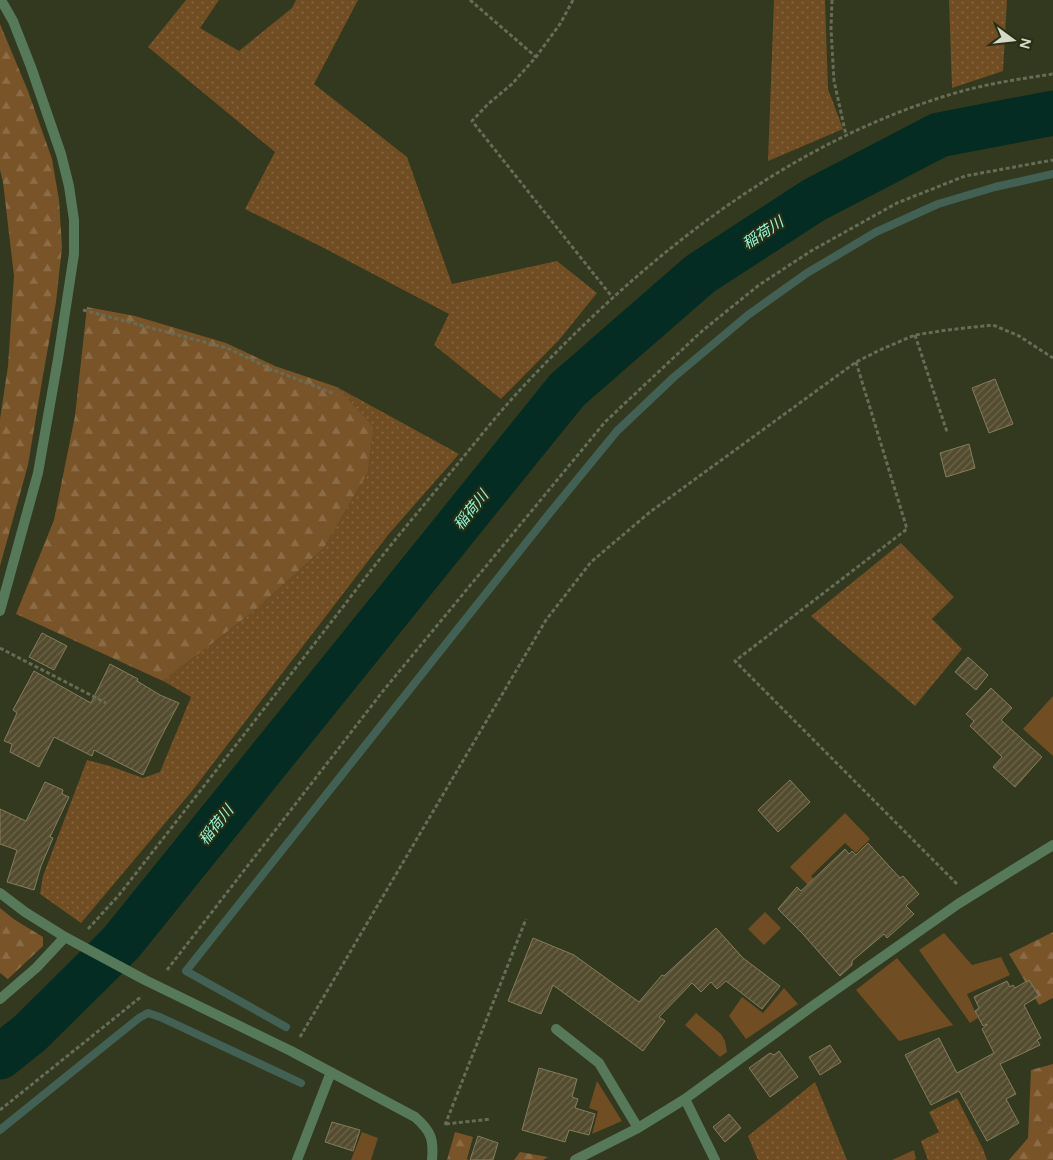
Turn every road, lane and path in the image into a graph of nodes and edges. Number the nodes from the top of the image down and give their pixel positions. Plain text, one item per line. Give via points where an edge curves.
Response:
1 (1, 0) edge
2 (470, 0) edge
3 (573, 0) edge
4 (832, 0) edge
5 (536, 57) junction
6 (1053, 74) edge
7 (846, 136) junction
8 (1053, 160) edge
9 (613, 298) junction
10 (66, 306) junction
11 (916, 335) junction
12 (1053, 358) edge
13 (856, 362) junction
14 (335, 394) dead end
15 (946, 432) dead end
16 (0, 611) edge
17 (0, 648) edge
18 (106, 703) dead end
19 (1053, 845) edge
20 (0, 893) edge
21 (970, 897) junction
22 (526, 919) dead end
23 (65, 937) junction
24 (80, 944) junction
25 (156, 985) junction
26 (0, 999) edge
27 (556, 1030) dead end
28 (291, 1051) junction
29 (331, 1072) junction
30 (685, 1099) junction
31 (0, 1110) edge
32 (492, 1119) dead end
33 (446, 1124) junction
34 (638, 1128) junction
35 (432, 1139) junction
36 (297, 1160) edge
37 (432, 1160) edge
38 (575, 1160) edge
39 (715, 1160) edge

1 - 10 street via 48,114 69,186 74,254
2 - 5 path
3 - 5 path
4 - 7 path via 834,82
5 - 9 path via 472,121
6 - 7 path via 954,93
7 - 9 path via 820,148 715,214
8 - 25 path via 965,176 897,203 811,250 759,285 695,338 605,422 383,691
9 - 24 path via 510,401 393,542
10 - 14 path via 227,348
10 - 16 street via 38,473
11 - 12 path via 993,325 1019,336
11 - 13 path
11 - 15 path
13 - 21 path via 907,528 735,661
13 - 28 path via 650,512 591,562 546,620
17 - 18 path
19 - 21 street
20 - 23 street
21 - 30 street
22 - 33 path
23 - 24 street
23 - 26 street
24 - 25 street
25 - 28 street
25 - 31 path
27 - 34 street via 599,1063
28 - 29 street
29 - 35 street via 415,1117 426,1126
29 - 36 street
30 - 34 street
30 - 39 street
32 - 33 path
33 - 35 path
34 - 38 street
35 - 37 street

